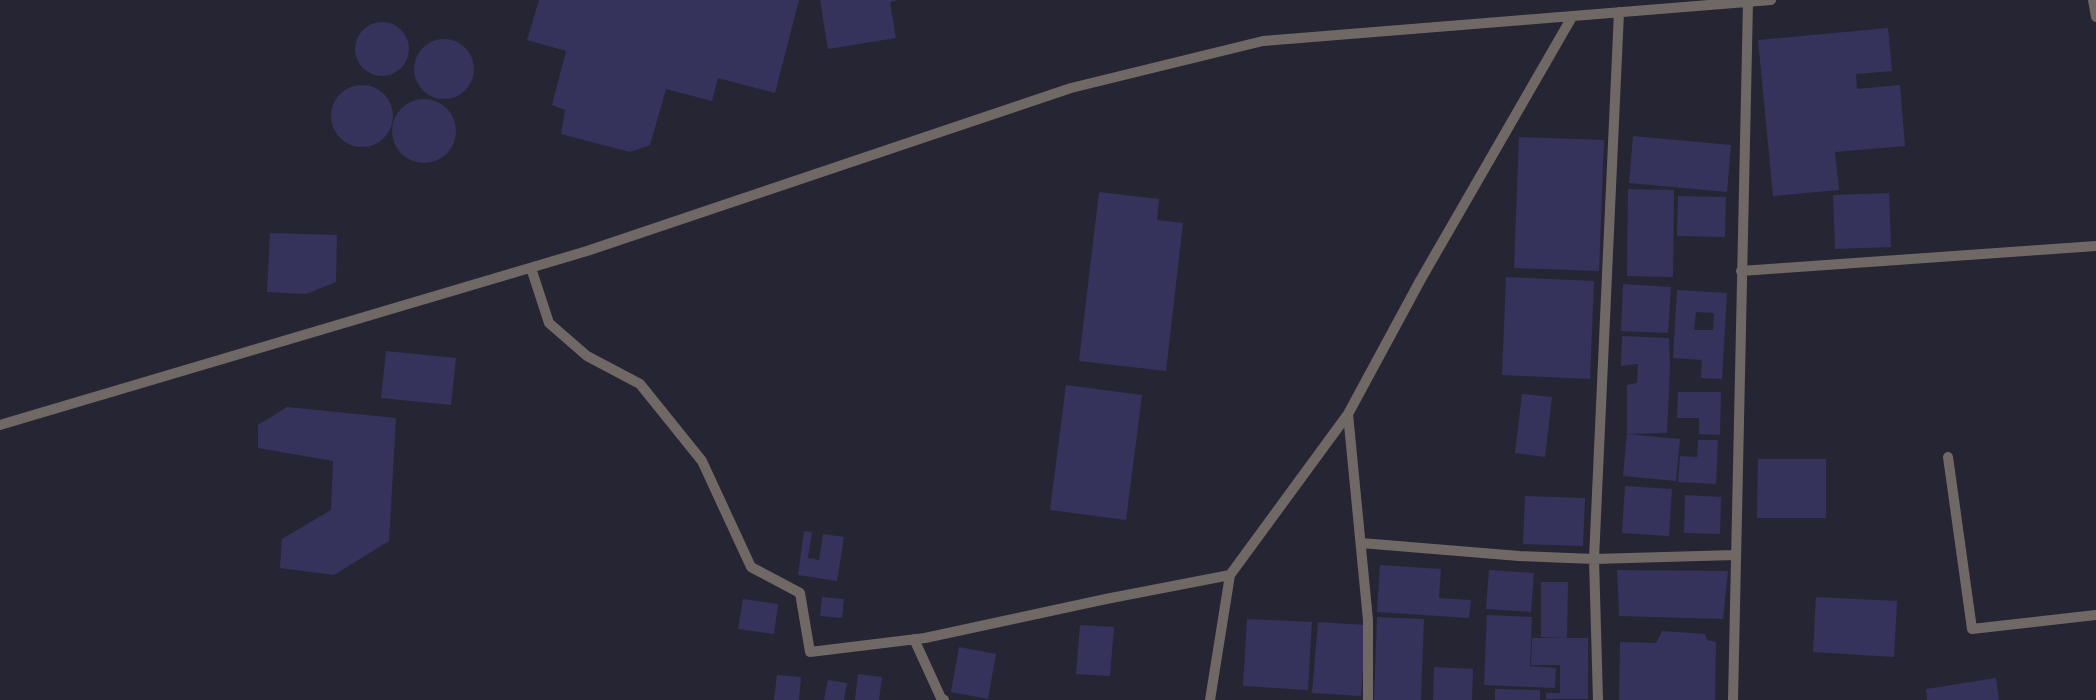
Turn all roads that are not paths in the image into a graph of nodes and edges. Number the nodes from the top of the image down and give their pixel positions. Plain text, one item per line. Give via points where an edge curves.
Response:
1 (1771, 0) edge
2 (2093, 0) edge
3 (1748, 2) junction
4 (1619, 12) junction
5 (1572, 17) junction
6 (2096, 17) edge
7 (2096, 246) edge
8 (531, 268) junction
9 (1742, 271) junction
10 (1348, 414) junction
11 (0, 425) edge
12 (1948, 457) dead end
13 (1361, 543) junction
14 (1735, 555) junction
15 (1594, 559) junction
16 (1230, 576) junction
17 (2096, 615) edge
18 (914, 639) junction
19 (944, 700) edge
20 (1210, 700) edge
21 (1368, 700) edge
22 (1598, 700) edge
23 (1733, 700) edge

1 - 3 street
2 - 6 street
3 - 4 street
3 - 9 street
4 - 5 street
4 - 15 street
5 - 8 street via 1263,41 1209,54 1071,88 595,249
5 - 10 street via 1421,279
7 - 9 street
8 - 11 street
8 - 18 street via 549,323 587,356 640,384 702,461 751,567 800,593 810,652
9 - 14 street
10 - 13 street
10 - 16 street
12 - 17 street via 1972,629
13 - 15 street via 1520,556
13 - 21 street via 1368,620
14 - 15 street
14 - 23 street
15 - 22 street
16 - 18 street
16 - 20 street
18 - 19 street

